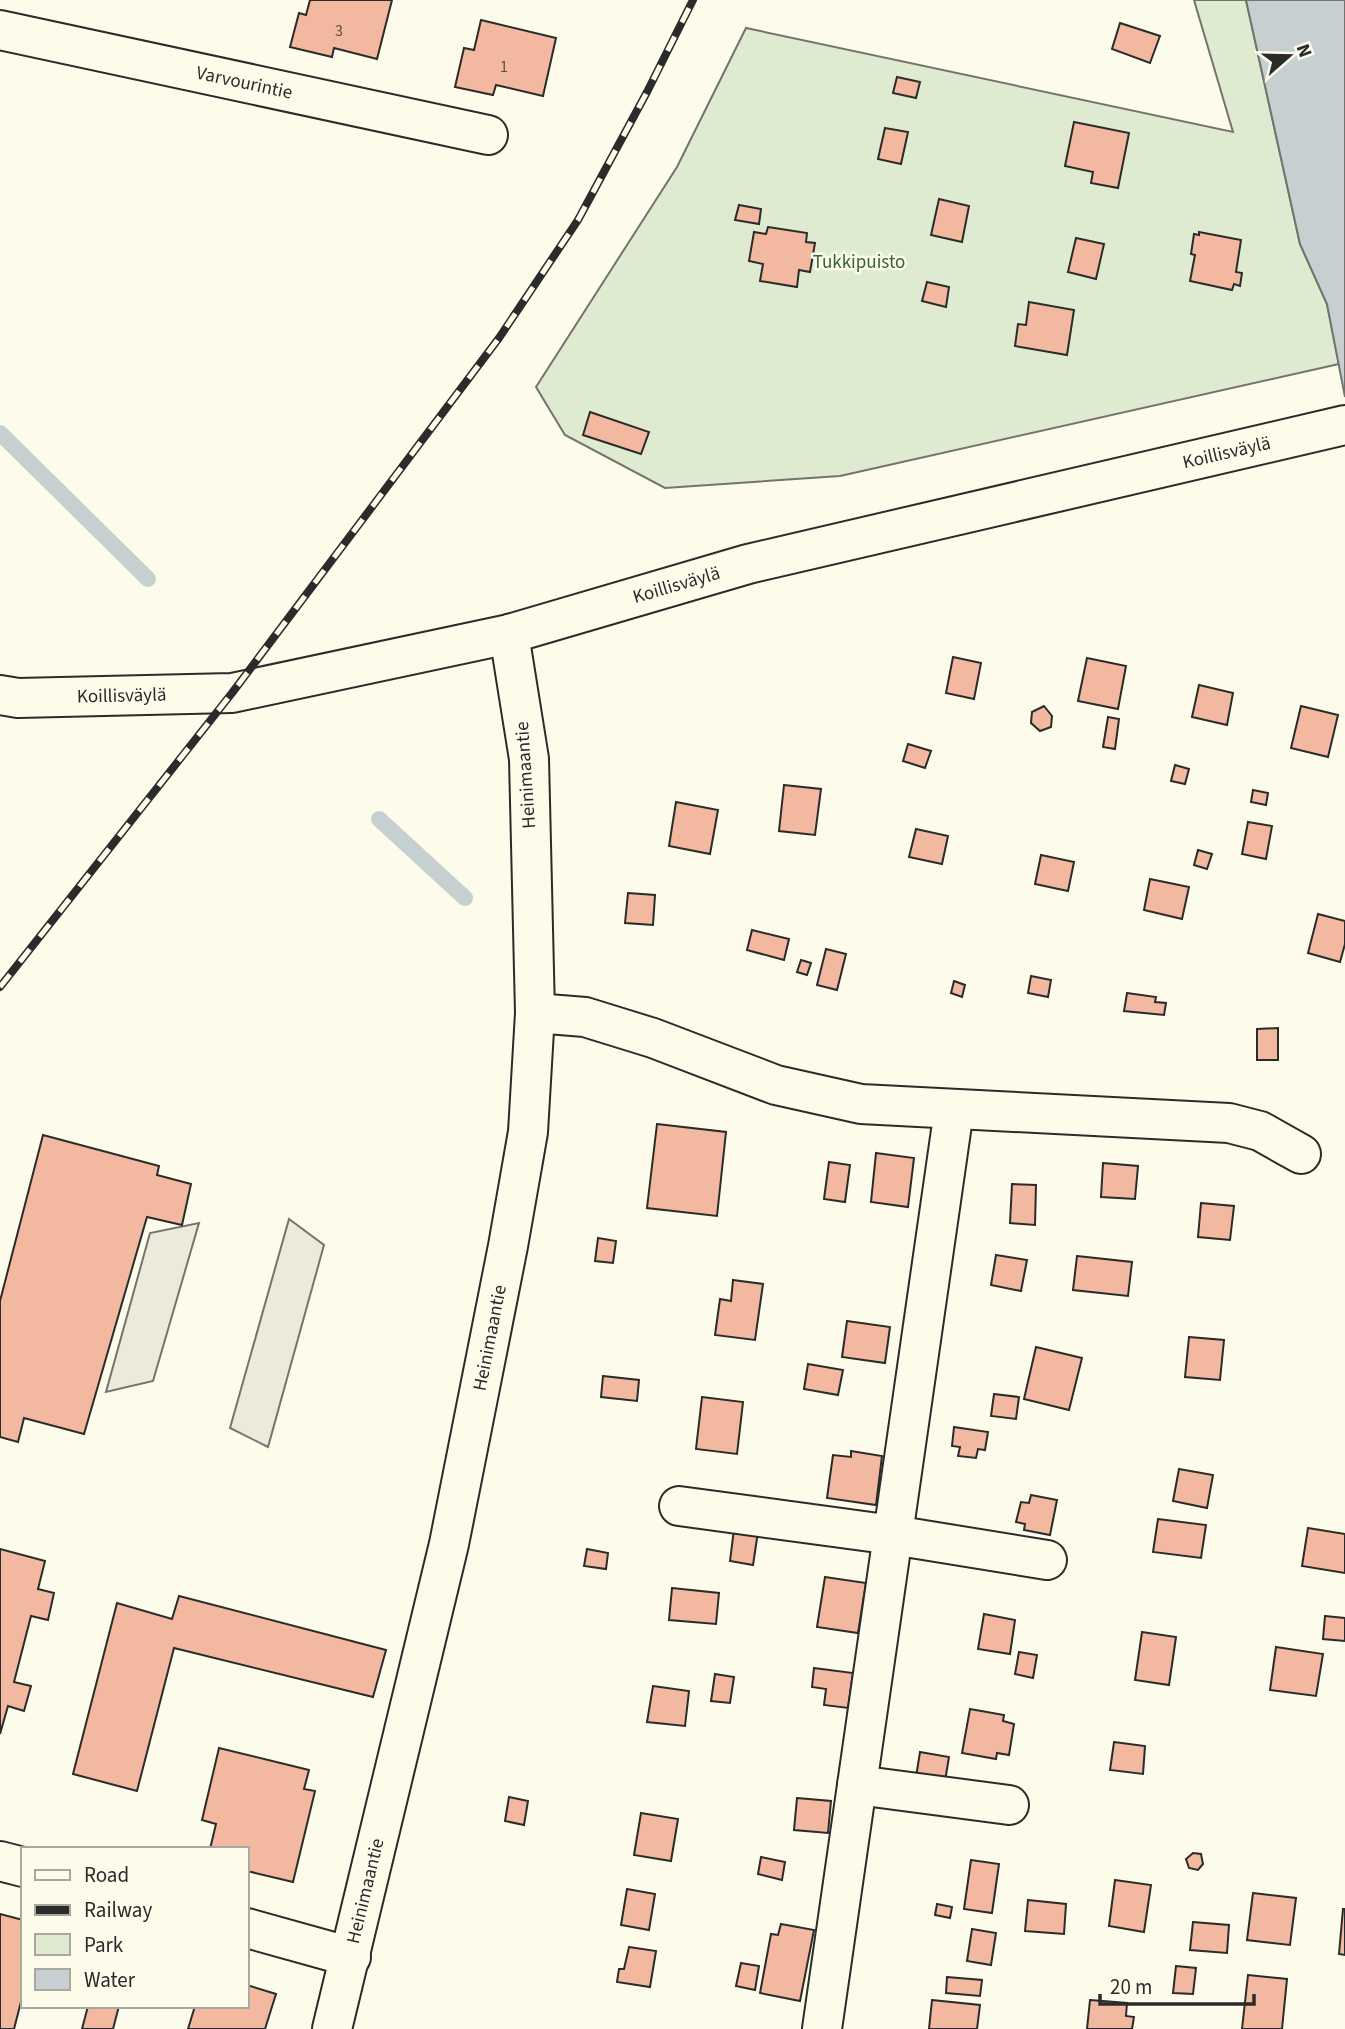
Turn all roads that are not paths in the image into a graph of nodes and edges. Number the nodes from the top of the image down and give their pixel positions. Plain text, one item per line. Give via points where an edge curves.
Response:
1 (0, 30) edge
2 (488, 135) dead end
3 (1345, 425) edge
4 (509, 634) junction
5 (0, 695) edge
6 (535, 1013) junction
7 (954, 1110) junction
8 (1301, 1154) dead end
9 (680, 1506) dead end
10 (893, 1535) junction
11 (1047, 1560) dead end
12 (857, 1785) junction
13 (1009, 1805) dead end
14 (0, 1861) edge
15 (21, 1866) edge
16 (248, 1928) edge
17 (351, 1956) junction
18 (332, 2029) edge
19 (822, 2029) edge

1 - 2 street, Varvourintie
3 - 4 street, Koillisväylä via 748,564
4 - 5 street, Koillisväylä via 232,693
4 - 6 street, Heinimaantie via 529,759
6 - 7 street via 585,1017 776,1085 861,1104
6 - 17 street, Heinimaantie via 528,1132 508,1246 449,1544
7 - 8 street via 1229,1123 1259,1131
7 - 10 street
9 - 10 street
10 - 11 street
10 - 12 street
12 - 13 street
12 - 19 street
14 - 15 street
16 - 17 street
17 - 18 street, Heinimaantie

